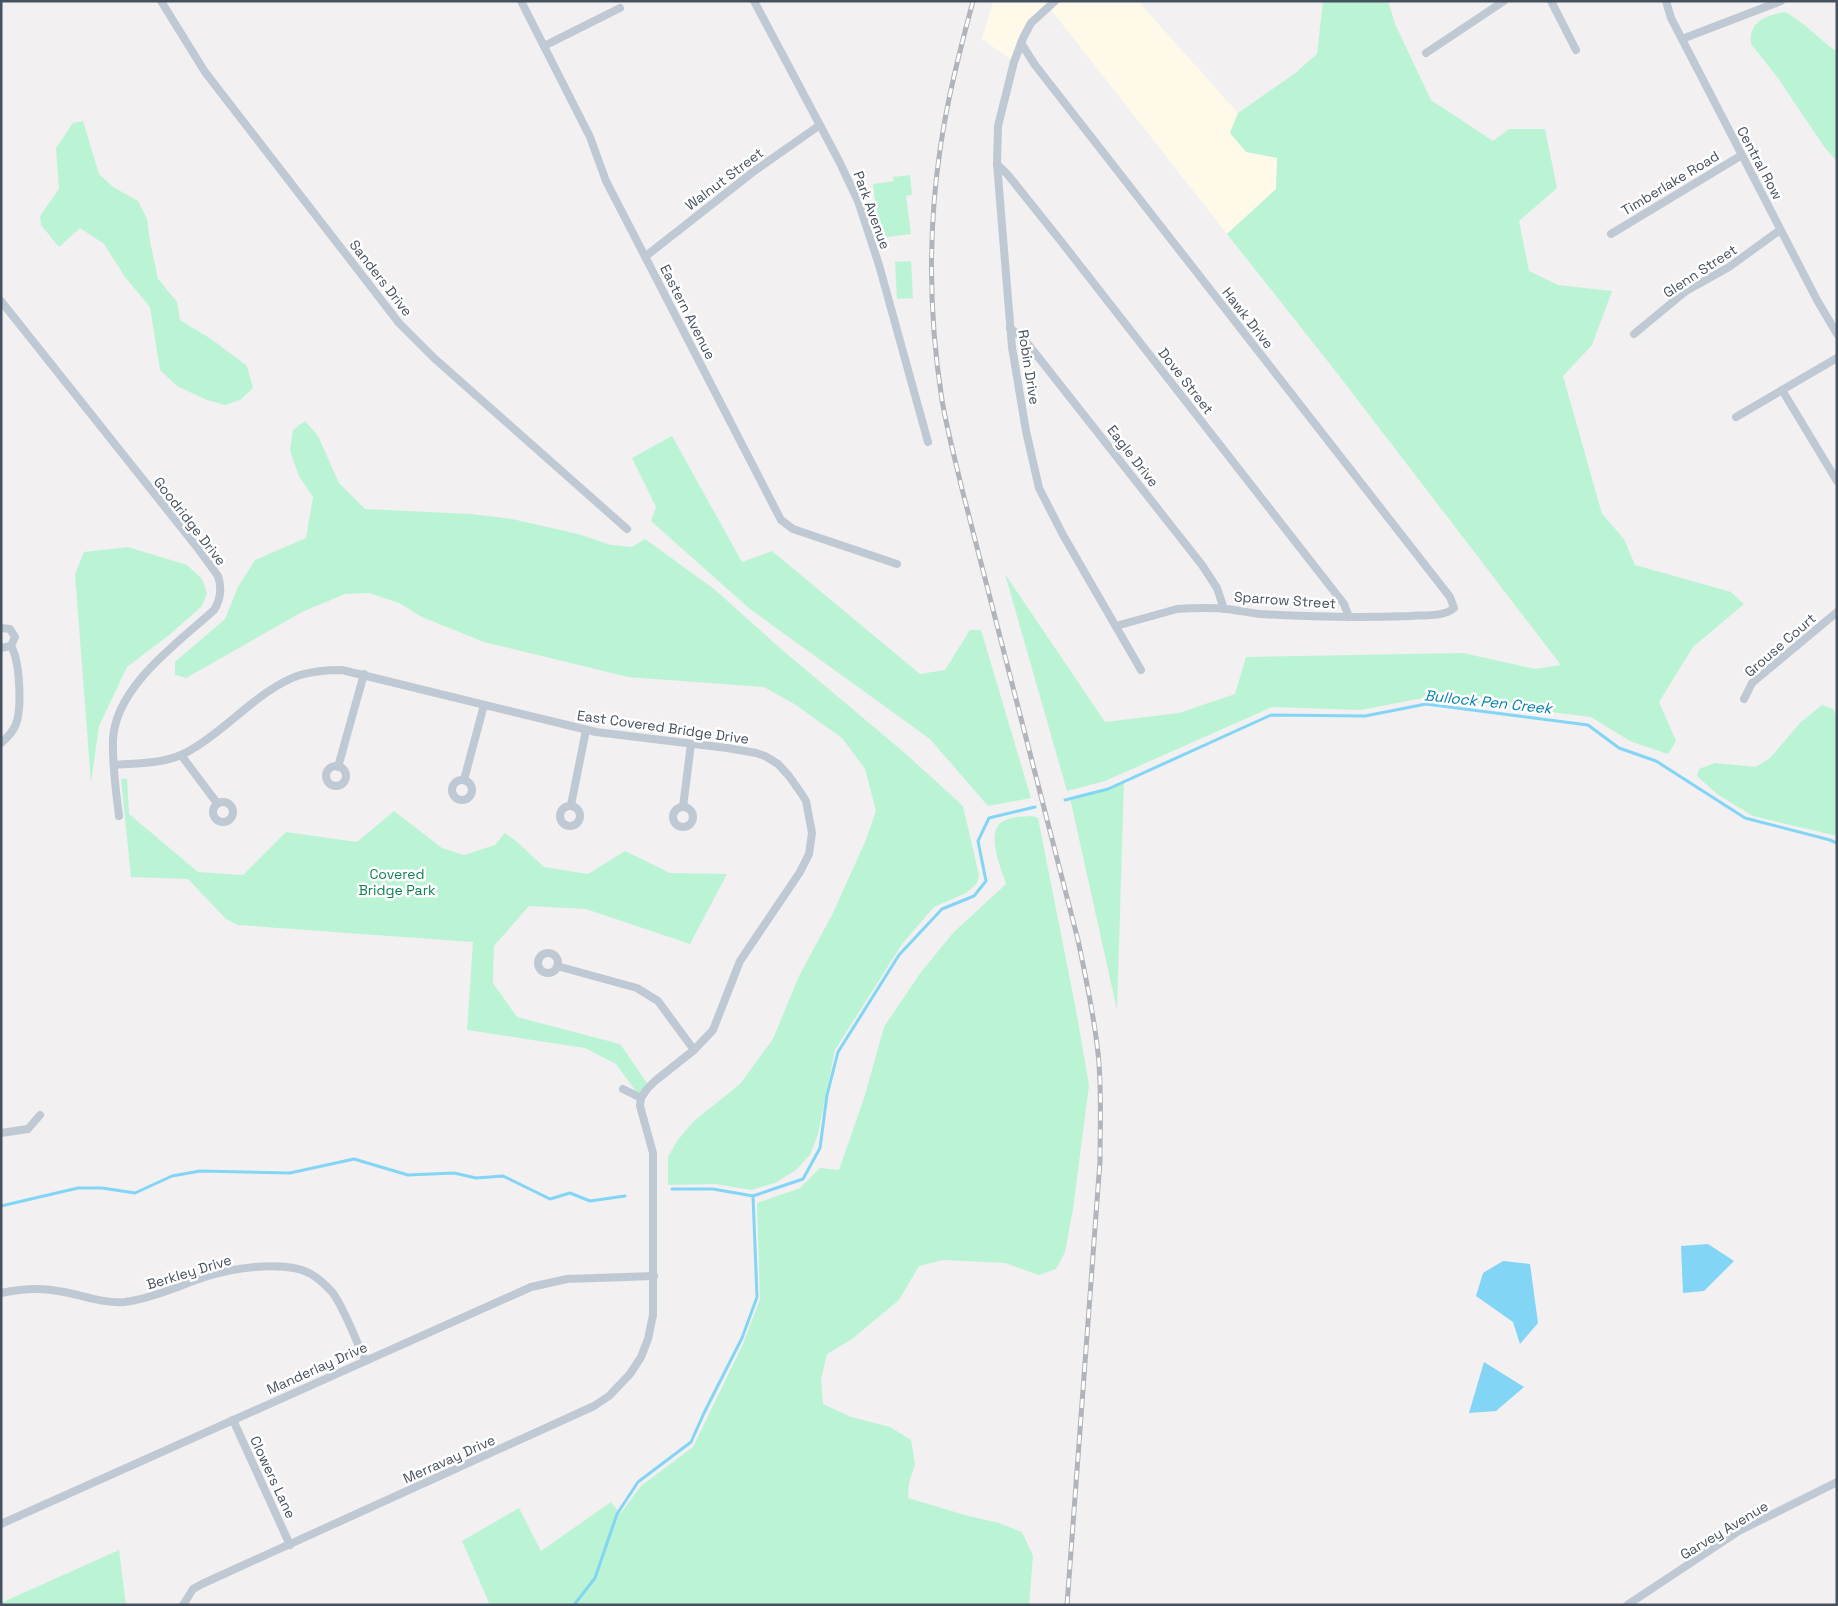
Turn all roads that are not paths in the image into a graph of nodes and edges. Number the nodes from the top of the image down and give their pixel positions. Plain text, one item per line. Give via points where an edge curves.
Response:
1 (162, 1) edge
2 (521, 1) edge
3 (754, 1) edge
4 (1055, 1) edge
5 (1504, 1) edge
6 (1551, 1) edge
7 (1666, 1) edge
8 (1781, 1) edge
9 (620, 8) dead end
10 (1682, 39) junction
11 (1021, 43) junction
12 (544, 46) junction
13 (1576, 50) dead end
14 (1426, 53) dead end
15 (820, 125) junction
16 (1742, 155) junction
17 (997, 164) junction
18 (1780, 230) junction
19 (1611, 234) dead end
20 (646, 256) junction
21 (1, 301) edge
22 (1010, 328) junction
23 (1634, 334) dead end
24 (1837, 334) edge
25 (1837, 358) edge
26 (1782, 390) junction
27 (1736, 417) dead end
28 (928, 442) dead end
29 (1837, 481) edge
30 (627, 529) dead end
31 (897, 564) dead end
32 (1454, 608) joint
33 (1224, 609) junction
34 (1837, 612) edge
35 (1349, 617) junction
36 (1116, 626) junction
37 (1, 628) edge
38 (11, 646) junction
39 (1, 648) edge
40 (1141, 670) dead end
41 (364, 674) junction
42 (1744, 700) dead end
43 (484, 705) junction
44 (586, 730) junction
45 (1, 743) edge
46 (691, 744) junction
47 (181, 755) junction
48 (114, 765) junction
49 (338, 766) dead end
50 (464, 780) dead end
51 (217, 803) dead end
52 (571, 806) dead end
53 (683, 808) dead end
54 (118, 816) dead end
55 (558, 966) dead end
56 (694, 1050) junction
57 (623, 1089) dead end
58 (641, 1098) junction
59 (40, 1116) dead end
60 (1, 1133) edge
61 (654, 1276) junction
62 (1, 1293) edge
63 (365, 1360) junction
64 (233, 1420) junction
65 (1837, 1482) edge
66 (1, 1524) edge
67 (290, 1545) junction
68 (183, 1605) edge
69 (1627, 1605) edge

1 - 30 street, Sanders Drive via 205,72 399,323 434,358
2 - 12 street, Eastern Avenue
3 - 15 street, Park Avenue
4 - 11 street, Robin Drive via 1031,23
5 - 14 street
6 - 13 street
7 - 10 street, Central Row
8 - 10 street
9 - 12 street
10 - 16 street, Central Row
11 - 17 street, Robin Drive via 998,126
11 - 32 street, Hawk Drive via 1136,196 1450,597
12 - 20 street, Eastern Avenue via 590,137 606,181
15 - 20 street, Walnut Street via 753,172
15 - 28 street, Park Avenue via 858,201
16 - 18 street, Central Row
16 - 19 street, Timberlake Road
17 - 22 street, Robin Drive
17 - 35 street, Dove Street via 1344,604
18 - 23 street, Glenn Street via 1735,263 1686,291
18 - 24 street, Central Row
20 - 31 street, Eastern Avenue via 781,520 793,529
21 - 48 street, Goodridge Drive via 196,546 220,582 221,593 214,610 139,680 126,698 114,731
22 - 33 street, Eagle Drive via 1024,339 1202,565 1217,588
22 - 36 street, Robin Drive via 1039,488
25 - 26 street
26 - 27 street
26 - 29 street
32 - 35 street, Sparrow Street via 1450,612 1426,615
33 - 35 street, Sparrow Street
33 - 36 street, Sparrow Street via 1177,609
34 - 42 street, Grouse Court via 1752,683
36 - 40 street, Robin Drive
37 - 38 street via 10,629 14,634
38 - 39 street
38 - 45 street via 16,653 19,712 15,726
41 - 43 street, East Covered Bridge Drive
41 - 47 street, East Covered Bridge Drive via 320,670 280,684 201,744
41 - 49 street
43 - 44 street, East Covered Bridge Drive
43 - 50 street
44 - 46 street, East Covered Bridge Drive
44 - 52 street
46 - 53 street
46 - 56 street, East Covered Bridge Drive via 749,751 778,764 806,801 812,833 809,854 800,872 740,961 713,1030
47 - 48 street, East Covered Bridge Drive
47 - 51 street
48 - 54 street
55 - 56 street via 649,994 658,1000
56 - 58 street, East Covered Bridge Drive via 655,1081
57 - 58 street
58 - 61 street via 640,1106 653,1153
59 - 60 street via 28,1129
61 - 63 street, Manderlay Drive via 568,1279 531,1286
61 - 67 street, Merravay Drive via 653,1315 648,1339 630,1374 609,1396 548,1428
62 - 63 street, Berkley Drive via 46,1289 123,1302 151,1297 217,1274 250,1268 291,1268 311,1274 332,1292
63 - 64 street, Manderlay Drive
64 - 66 street, Manderlay Drive
64 - 67 street, Clowers Lane
65 - 69 street, Garvey Avenue via 1740,1532
67 - 68 street, Merravay Drive via 202,1584 194,1589

